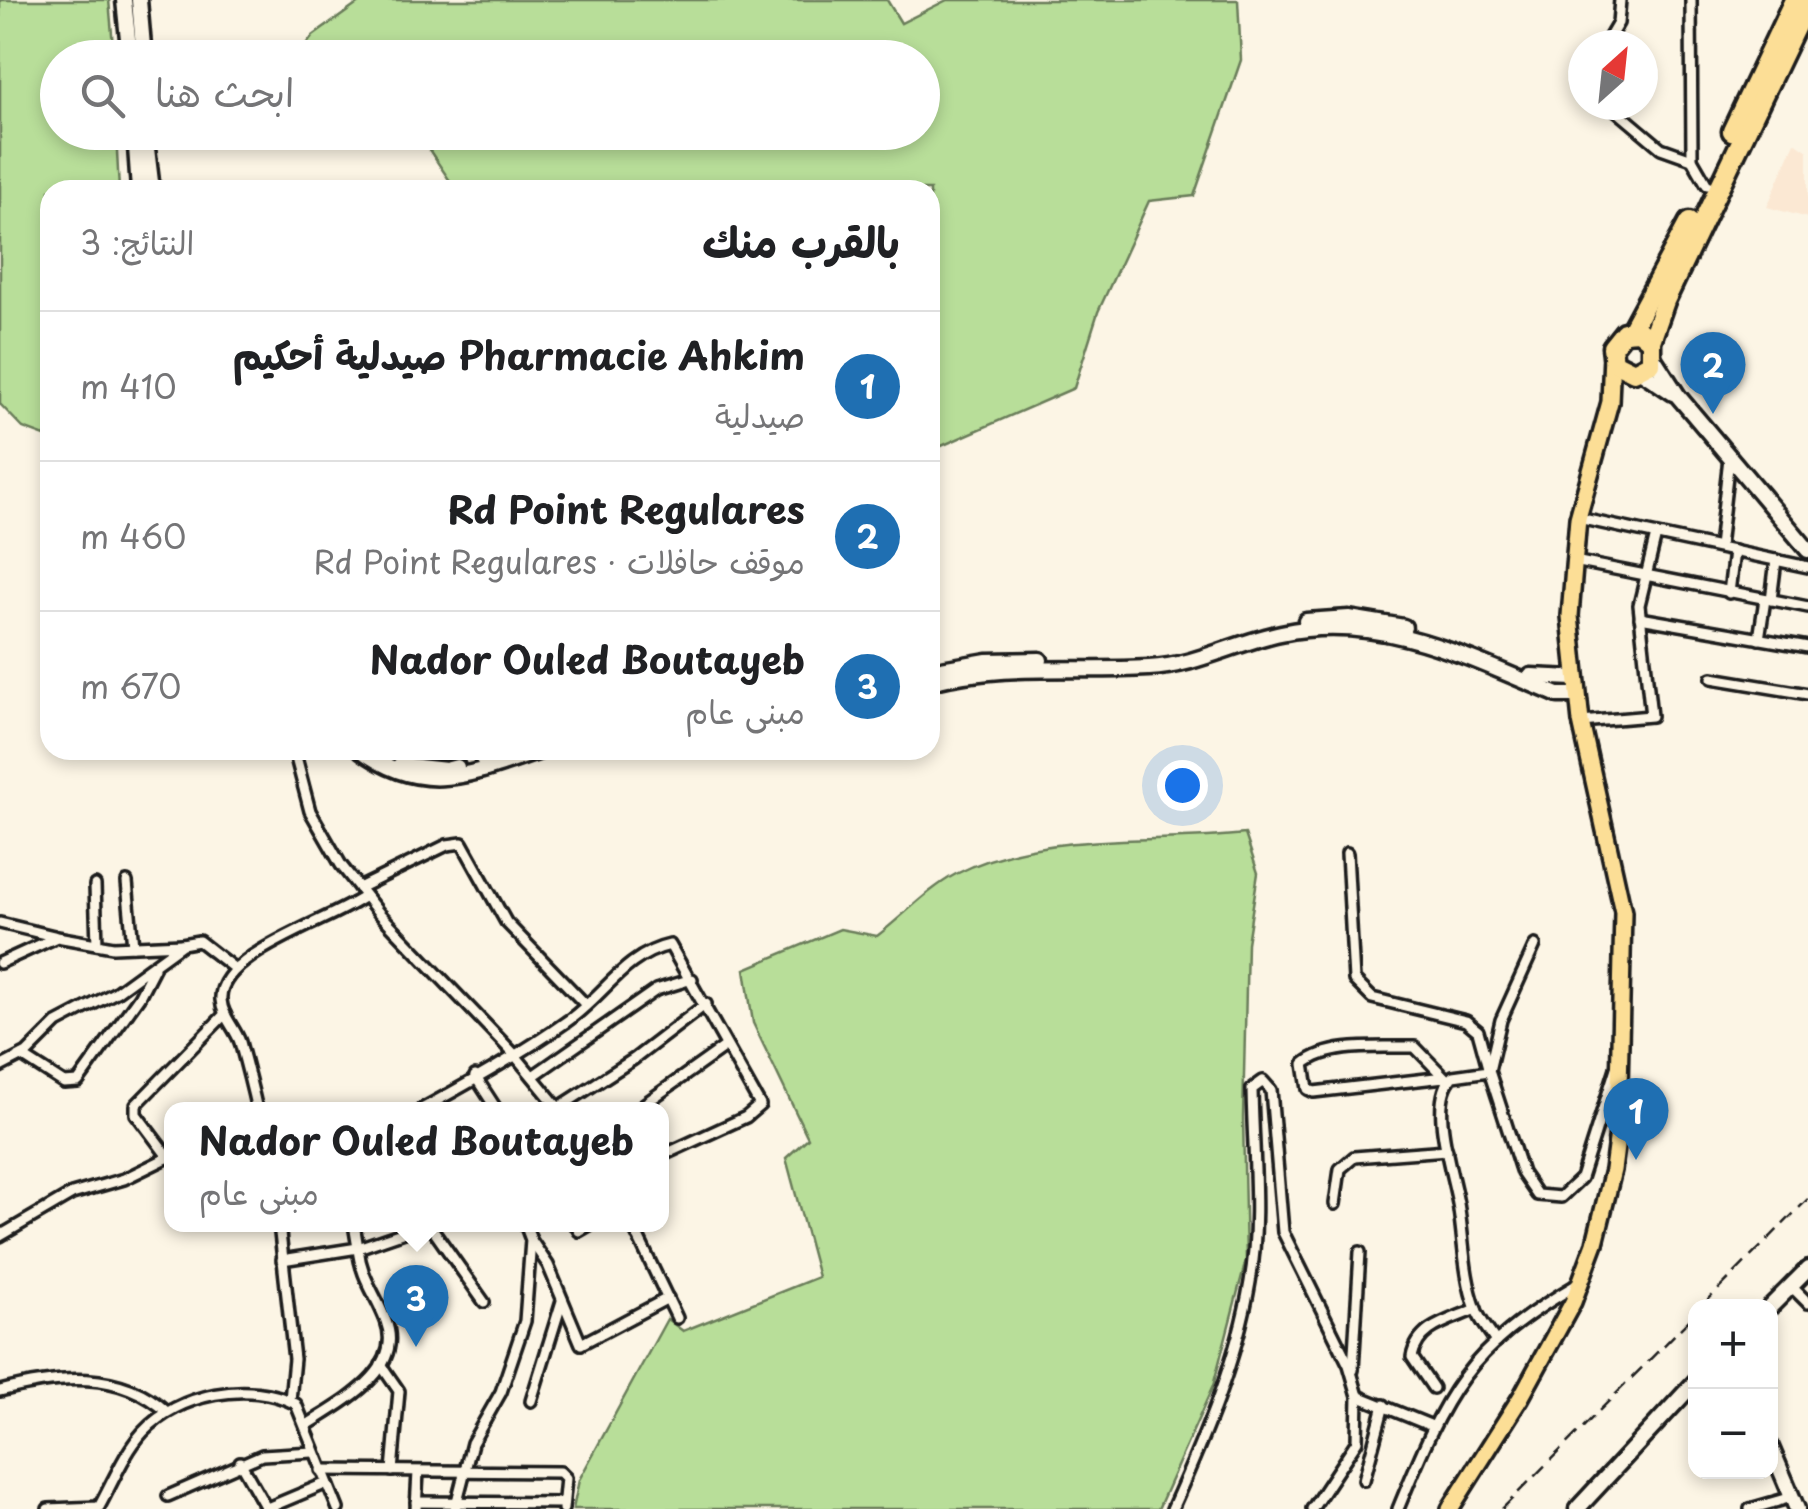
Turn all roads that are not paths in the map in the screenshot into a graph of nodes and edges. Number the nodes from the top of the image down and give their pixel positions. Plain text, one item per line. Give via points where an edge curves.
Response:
1 (124, 0) edge
2 (139, 0) edge
3 (1620, 0) edge
4 (1691, 0) edge
5 (1794, 0) edge
6 (1808, 1) edge
7 (1614, 30) edge
8 (128, 40) edge
9 (142, 40) edge
10 (1627, 120) edge
11 (136, 150) edge
12 (147, 150) edge
13 (1692, 159) junction
14 (138, 180) edge
15 (151, 180) edge
16 (1707, 185) junction
17 (1631, 330) junction
18 (1612, 354) junction
19 (1644, 360) junction
20 (1610, 402) junction
21 (1729, 458) junction
22 (1578, 518) junction
23 (1656, 535) junction
24 (1719, 547) junction
25 (1808, 550) edge
26 (1734, 551) junction
27 (1776, 560) junction
28 (1574, 561) junction
29 (1808, 567) edge
30 (1646, 577) junction
31 (1729, 592) junction
32 (1768, 600) junction
33 (1808, 607) edge
34 (1640, 618) junction
35 (1758, 639) junction
36 (1808, 647) edge
37 (940, 669) edge
38 (1574, 678) junction
39 (1712, 678) dead end
40 (940, 681) edge
41 (1543, 684) junction
42 (1808, 694) edge
43 (1576, 695) junction
44 (1580, 722) junction
45 (297, 760) edge
46 (377, 760) edge
47 (394, 760) edge
48 (478, 760) edge
49 (508, 760) edge
50 (1347, 853) dead end
51 (127, 882) dead end
52 (94, 885) dead end
53 (362, 892) junction
54 (0, 923) edge
55 (57, 937) junction
56 (97, 944) junction
57 (182, 944) junction
58 (1534, 945) dead end
59 (133, 946) junction
60 (0, 963) edge
61 (155, 965) junction
62 (236, 968) junction
63 (692, 979) junction
64 (706, 1004) junction
65 (586, 1005) junction
66 (225, 1014) junction
67 (726, 1046) junction
68 (514, 1054) junction
69 (22, 1056) junction
70 (1618, 1061) junction
71 (0, 1066) edge
72 (1488, 1070) junction
73 (475, 1076) junction
74 (533, 1076) junction
75 (1446, 1079) junction
76 (436, 1100) joint
77 (255, 1102) edge
78 (433, 1102) edge
79 (492, 1102) edge
80 (554, 1102) edge
81 (568, 1102) edge
82 (647, 1102) edge
83 (164, 1149) edge
84 (1447, 1150) junction
85 (669, 1152) edge
86 (164, 1160) edge
87 (1335, 1204) dead end
88 (2, 1231) edge
89 (280, 1232) edge
90 (355, 1232) edge
91 (405, 1232) edge
92 (434, 1232) edge
93 (528, 1232) edge
94 (636, 1232) edge
95 (531, 1240) junction
96 (358, 1248) junction
97 (1360, 1252) dead end
98 (282, 1260) junction
99 (1808, 1269) edge
100 (1582, 1282) junction
101 (1791, 1286) junction
102 (668, 1298) junction
103 (563, 1299) junction
104 (1778, 1299) edge
105 (484, 1302) dead end
106 (1808, 1303) edge
107 (1476, 1309) junction
108 (677, 1318) dead end
109 (1496, 1342) junction
110 (381, 1364) junction
111 (1353, 1373) junction
112 (1433, 1388) dead end
113 (1689, 1389) edge
114 (0, 1392) edge
115 (1358, 1396) junction
116 (290, 1400) junction
117 (531, 1401) dead end
118 (1384, 1406) junction
119 (168, 1412) junction
120 (307, 1424) junction
121 (1432, 1426) junction
122 (313, 1452) junction
123 (240, 1462) junction
124 (1778, 1464) edge
125 (321, 1470) junction
126 (392, 1471) junction
127 (418, 1472) junction
128 (466, 1472) junction
129 (1364, 1480) dead end
130 (327, 1482) junction
131 (168, 1496) dead end
132 (1794, 1503) edge
133 (416, 1506) edge
134 (455, 1506) edge
135 (563, 1506) edge
136 (99, 1508) edge
137 (48, 1509) edge
138 (266, 1509) edge
139 (338, 1509) edge
140 (1172, 1509) edge
141 (1312, 1509) edge
142 (1398, 1509) edge
143 (1450, 1509) edge
144 (1577, 1509) edge
145 (1750, 1509) edge

1 - 8 street
2 - 9 street
3 - 7 street
4 - 13 street
5 - 16 highway
6 - 19 highway via 1665,301
10 - 13 street via 1660,148
11 - 14 street
12 - 15 street
13 - 16 street
16 - 17 highway
17 - 18 highway via 1618,336
17 - 19 highway
18 - 19 highway via 1619,368
18 - 20 main road
19 - 20 main road
19 - 21 street
20 - 22 main road
21 - 24 street
21 - 25 street
22 - 23 street
22 - 28 main road
23 - 24 street
23 - 30 street
24 - 26 street
26 - 27 street
26 - 31 street
27 - 29 street
27 - 32 street
28 - 30 street
28 - 38 main road
30 - 31 street
30 - 34 street
31 - 32 street
32 - 33 street
32 - 35 street
34 - 35 street
34 - 44 street via 1651,716
35 - 36 street
37 - 41 street via 1019,660 1152,660 1294,622 1350,618 1430,633
38 - 41 street
38 - 43 main road
39 - 42 street
40 - 41 street via 1052,668 1154,668 1298,630 1358,628 1424,640
41 - 43 street
43 - 44 main road
44 - 70 main road via 1623,912
45 - 53 street via 316,824
46 - 49 street via 400,774 437,780
47 - 48 street via 446,770
50 - 72 street via 1354,980 1372,998 1472,1023
51 - 59 street
52 - 56 street
53 - 62 street
53 - 65 street via 462,843 506,922
53 - 68 street
54 - 55 street
55 - 56 street
55 - 60 street
56 - 59 street
57 - 59 street
57 - 61 street
57 - 62 street via 200,941
58 - 72 street via 1497,1030
61 - 69 street via 57,1024
61 - 69 street via 78,1082 64,1083
62 - 66 street via 222,987
63 - 64 street
63 - 65 street via 667,944 618,972
63 - 74 street via 656,990
64 - 67 street
64 - 81 street
65 - 68 street
66 - 77 street
66 - 83 street via 136,1105
67 - 82 street
67 - 85 street via 759,1109
68 - 73 street
68 - 74 street
69 - 71 street
70 - 72 street via 1582,1178 1570,1192 1549,1199 1522,1173
70 - 100 main road via 1613,1170
72 - 75 street
73 - 76 street
73 - 79 street
74 - 80 street
75 - 75 street via 1415,1047 1351,1049 1304,1064 1314,1092
75 - 84 street
76 - 78 street
84 - 87 street via 1354,1157 1340,1169
84 - 107 street
86 - 88 street via 72,1194
89 - 98 street
90 - 96 street
91 - 96 street
92 - 105 street
93 - 95 street
94 - 102 street
95 - 103 street
95 - 128 street via 525,1322 500,1392 472,1443
96 - 98 street
96 - 110 street via 364,1281 390,1333
97 - 111 street
98 - 116 street via 294,1358
99 - 101 street
100 - 109 street
100 - 143 main road
101 - 104 street
101 - 106 street
102 - 103 street via 584,1345
102 - 108 street
103 - 117 street
107 - 109 street
107 - 112 street via 1421,1334 1414,1345 1412,1357
109 - 121 street via 1462,1374
110 - 120 street via 365,1386
110 - 126 street via 399,1391
111 - 115 street
111 - 140 street via 1283,1232 1271,1090 1259,1082 1252,1089 1250,1283 1232,1355
113 - 144 street
114 - 119 street via 54,1379 105,1382 150,1396
115 - 118 street
115 - 141 street via 1357,1441
116 - 119 street via 228,1391
116 - 120 street
118 - 121 street
118 - 129 street
119 - 136 street via 141,1434
120 - 122 street
121 - 142 street
122 - 123 street
122 - 125 street
123 - 131 street
123 - 138 street
124 - 132 street
125 - 126 street
125 - 130 street
126 - 127 street
127 - 128 street
127 - 133 street
128 - 134 street
128 - 135 street via 560,1472 566,1478
130 - 138 street
130 - 139 street
132 - 145 street
133 - 134 street
134 - 135 street
136 - 137 street

